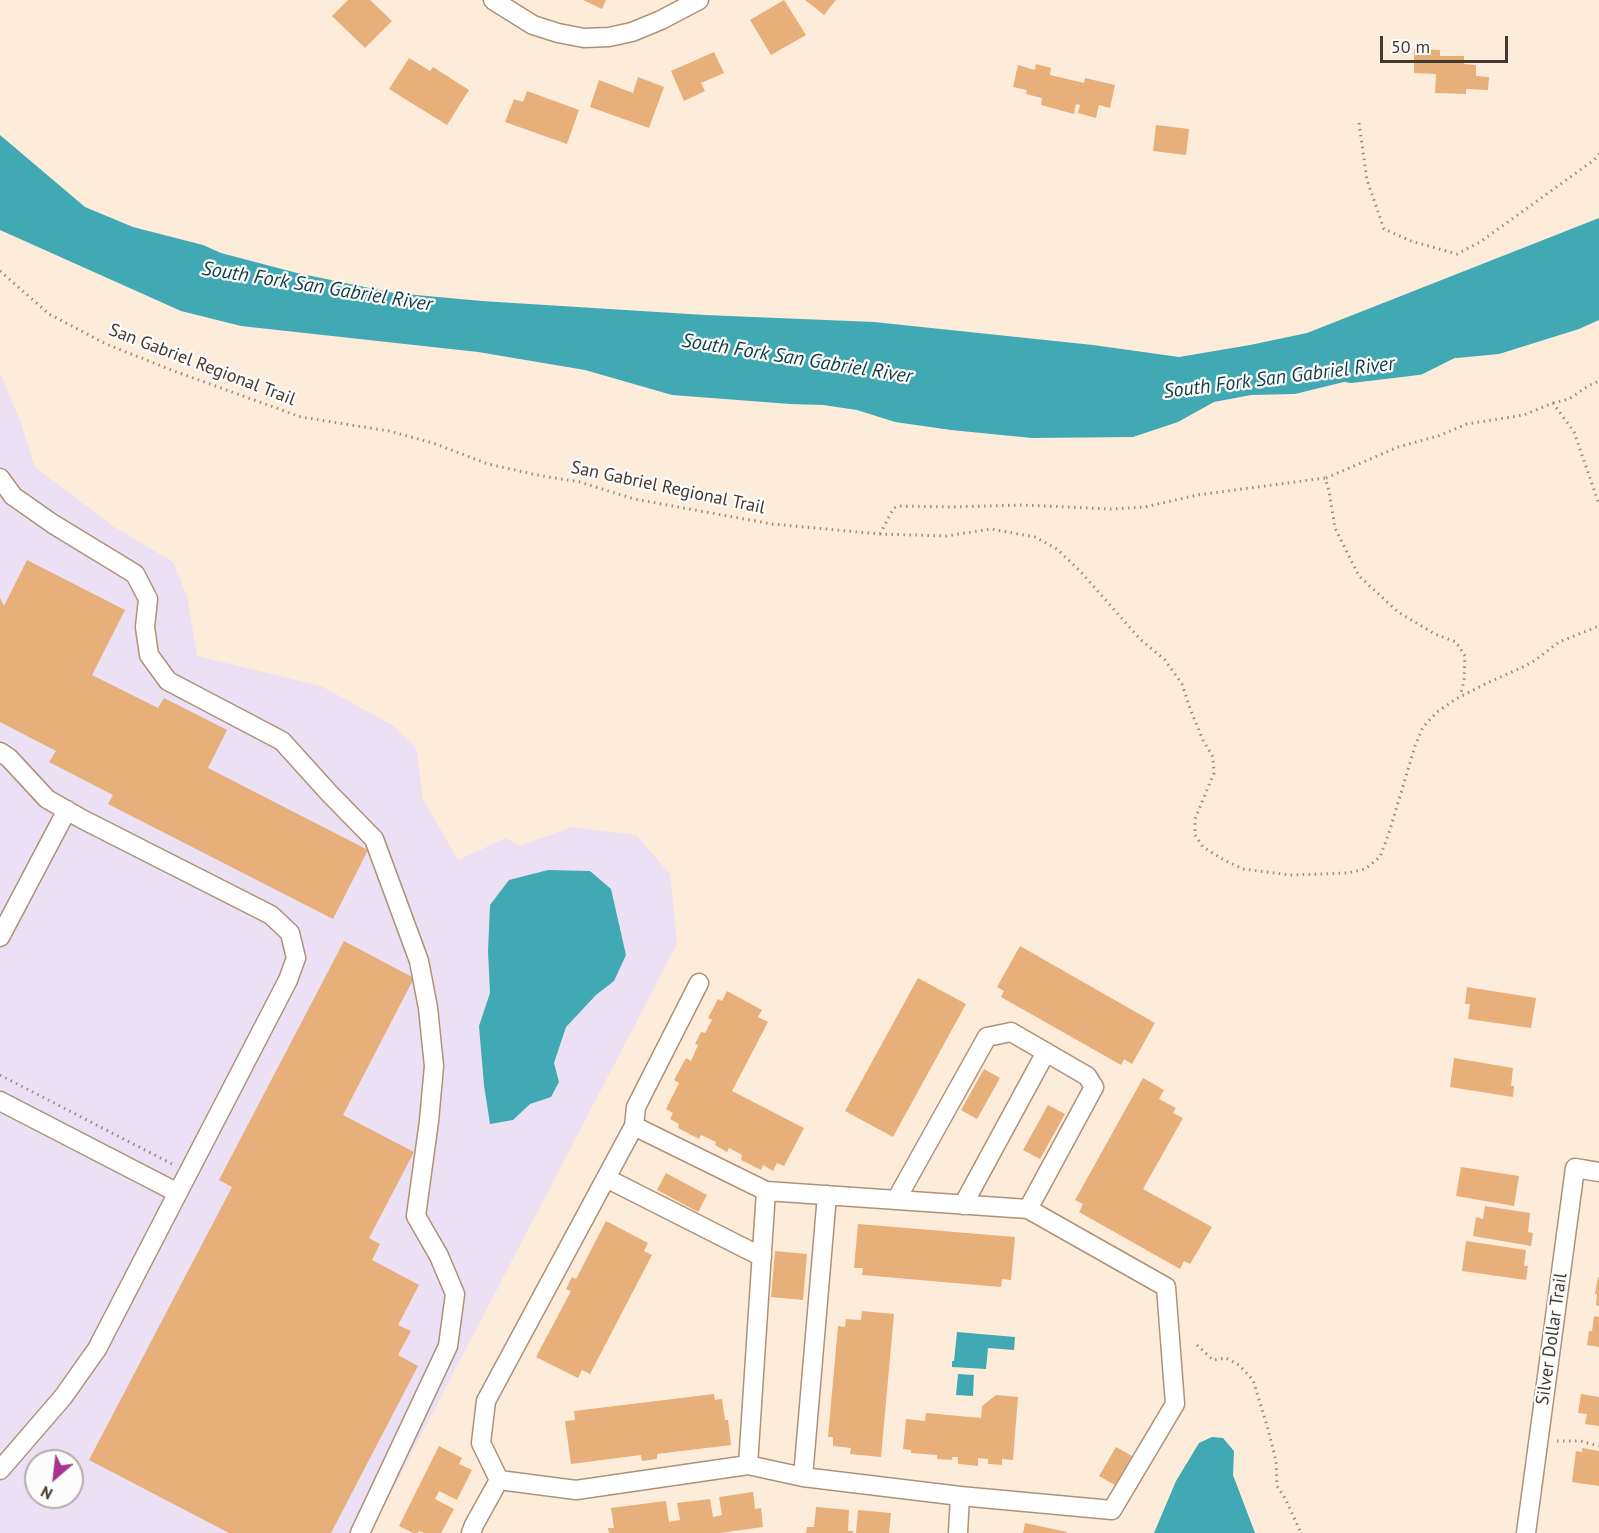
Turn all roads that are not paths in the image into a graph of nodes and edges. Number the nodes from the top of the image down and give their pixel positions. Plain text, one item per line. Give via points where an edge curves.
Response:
1 (493, 0) edge
2 (699, 0) edge
3 (0, 478) edge
4 (0, 752) edge
5 (67, 810) junction
6 (0, 937) edge
7 (699, 983) dead end
8 (1046, 1052) junction
9 (0, 1101) edge
10 (634, 1126) junction
11 (1599, 1172) edge
12 (606, 1178) junction
13 (766, 1191) junction
14 (178, 1193) junction
15 (827, 1195) junction
16 (896, 1200) junction
17 (963, 1205) junction
18 (1028, 1209) junction
19 (762, 1257) junction
20 (748, 1465) junction
21 (0, 1470) edge
22 (803, 1477) junction
23 (499, 1480) junction
24 (960, 1496) junction
25 (360, 1533) edge
26 (471, 1533) edge
27 (958, 1533) edge
28 (1526, 1533) edge

1 - 2 street via 533,25 584,38 632,32
3 - 25 street via 13,496 135,574 148,599 145,627 149,655 168,681 282,741 374,839 419,961 434,1066 416,1216 440,1256 455,1293 448,1346
4 - 5 street via 47,800
5 - 6 street
5 - 14 street via 271,915 290,933 296,958 288,980
7 - 10 street via 636,1107
8 - 16 street via 1011,1032 987,1037
8 - 17 street
8 - 18 street via 1087,1076 1094,1087
9 - 14 street
10 - 12 street
10 - 13 street
11 - 28 street, Silver Dollar Trail via 1575,1168
12 - 19 street
12 - 23 street via 486,1401 482,1443
13 - 15 street
13 - 19 street
14 - 21 street via 97,1349 63,1397
15 - 16 street
15 - 22 street
16 - 17 street
17 - 18 street
18 - 24 street via 1166,1287 1175,1404 1112,1510
19 - 20 street
20 - 22 street
20 - 23 street via 576,1490
22 - 24 street
23 - 26 street
24 - 27 street

